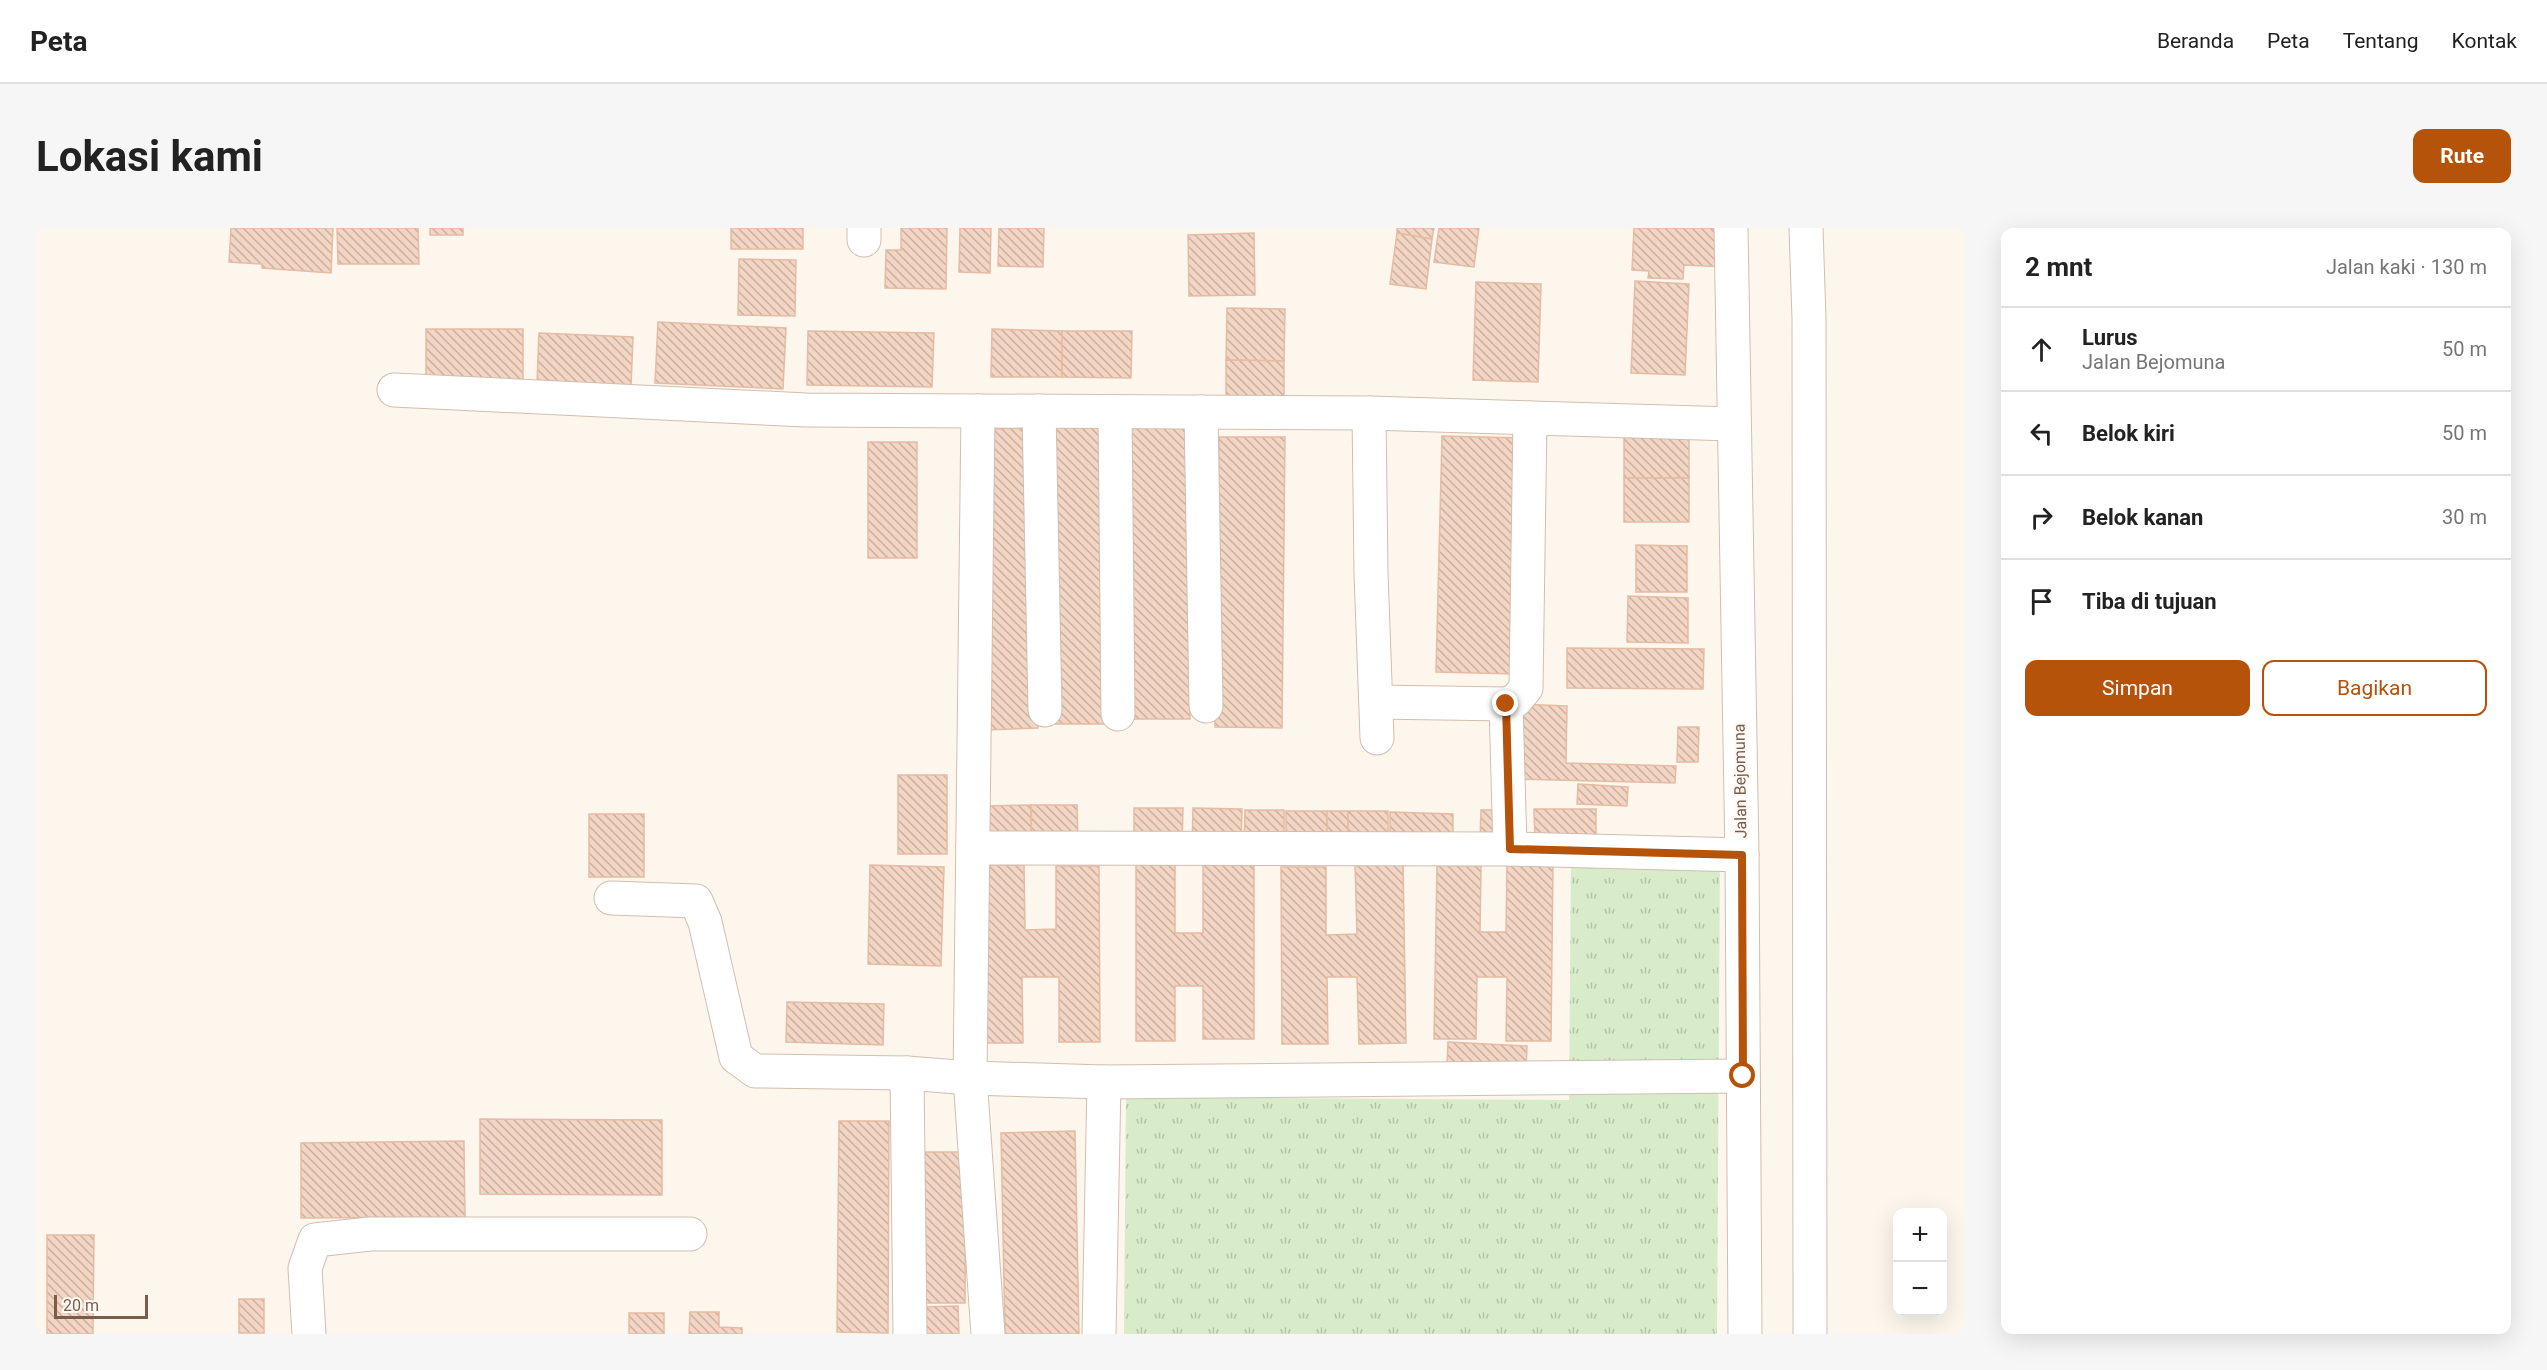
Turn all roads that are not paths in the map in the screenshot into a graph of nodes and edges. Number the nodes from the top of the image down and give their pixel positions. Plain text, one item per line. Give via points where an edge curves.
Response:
1 (1731, 228) edge
2 (1806, 228) edge
3 (394, 390) dead end
4 (978, 411) junction
5 (1039, 411) junction
6 (1115, 412) junction
7 (1201, 412) junction
8 (1369, 413) junction
9 (1530, 418) junction
10 (1733, 424) junction
11 (1376, 702) junction
12 (1506, 704) junction
13 (1206, 705) dead end
14 (1045, 710) dead end
15 (1118, 714) dead end
16 (1377, 738) dead end
17 (974, 848) junction
18 (1510, 849) junction
19 (1742, 855) junction
20 (611, 898) dead end
21 (906, 1073) junction
22 (1743, 1076) junction
23 (970, 1078) junction
24 (1104, 1082) junction
25 (690, 1234) dead end
26 (309, 1334) edge
27 (909, 1334) edge
28 (988, 1334) edge
29 (1099, 1334) edge
30 (1745, 1334) edge
31 (1810, 1334) edge

1 - 10 street, Jalan Bejomuna
2 - 31 street
3 - 4 street via 806,410
4 - 5 street
4 - 17 street
5 - 6 street
5 - 14 street
6 - 7 street
6 - 15 street
7 - 8 street
7 - 13 street
8 - 9 street
8 - 11 street
9 - 10 street
9 - 12 street via 1526,688 1516,700
10 - 19 street, Jalan Bejomuna
11 - 12 street
11 - 16 street
12 - 18 street
17 - 18 street
17 - 23 street
18 - 19 street
19 - 22 street, Jalan Bejomuna
20 - 21 street via 696,901 705,922 736,1056 755,1071
21 - 23 street
21 - 27 street
22 - 24 street
22 - 30 street, Jalan Bejomuna
23 - 24 street
23 - 28 street
24 - 29 street
25 - 26 street via 370,1234 315,1240 305,1268

